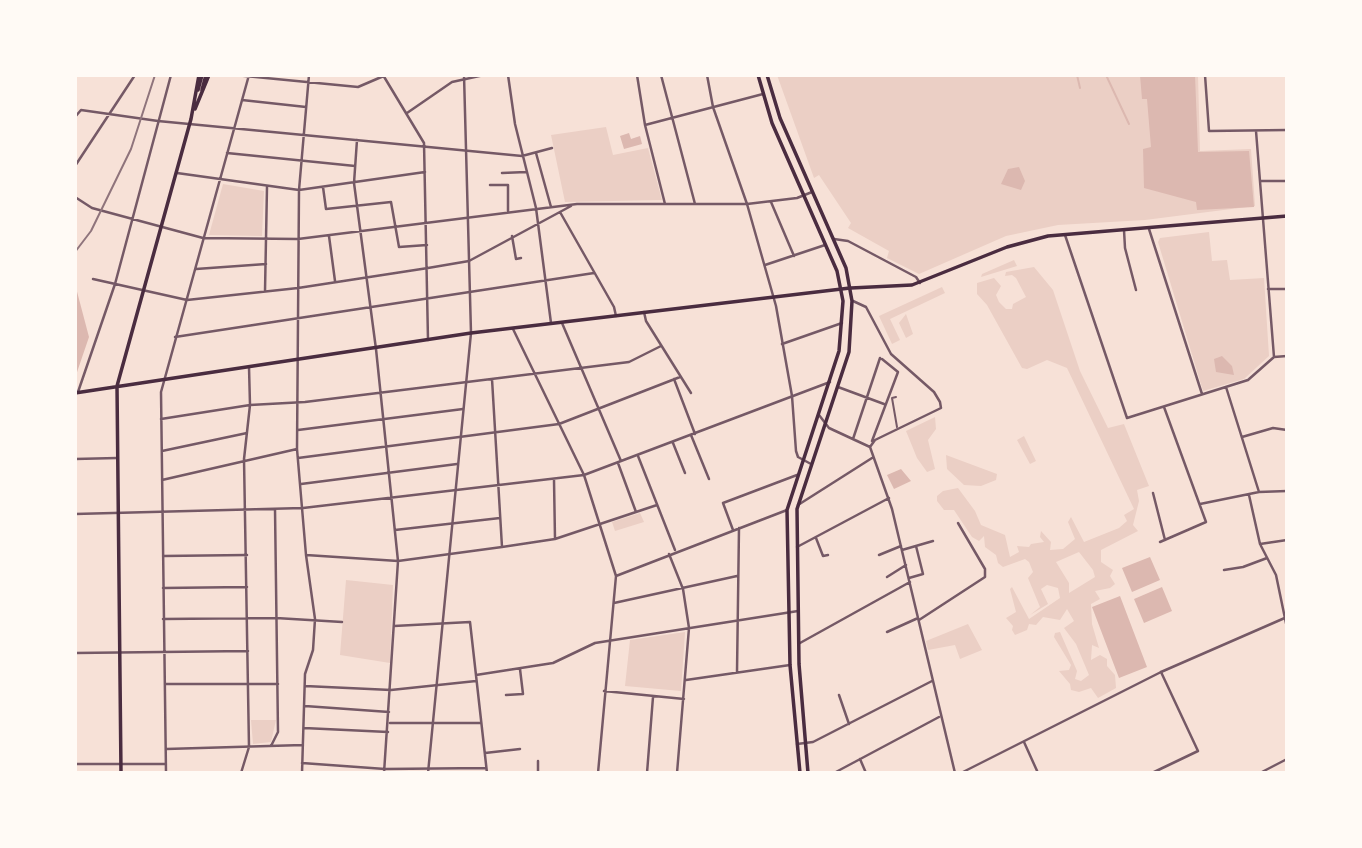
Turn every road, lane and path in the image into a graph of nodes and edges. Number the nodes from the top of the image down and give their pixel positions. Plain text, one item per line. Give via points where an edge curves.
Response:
1 (135, 75) edge
2 (147, 75) edge
3 (171, 75) edge
4 (204, 75) edge
5 (234, 75) edge
6 (309, 75) edge
7 (484, 75) edge
8 (508, 75) edge
9 (637, 75) edge
10 (661, 75) edge
11 (707, 75) edge
12 (758, 75) edge
13 (767, 75) edge
14 (1205, 75) edge
15 (248, 76) edge
16 (384, 76) edge
17 (464, 77) edge
18 (308, 82) junction
19 (763, 94) junction
20 (198, 96) junction
21 (242, 100) junction
22 (306, 107) junction
23 (713, 107) junction
24 (112, 113) junction
25 (407, 113) junction
26 (75, 117) edge
27 (672, 118) junction
28 (159, 121) junction
29 (190, 121) junction
30 (645, 125) junction
31 (234, 128) junction
32 (1287, 130) edge
33 (1255, 131) junction
34 (304, 134) junction
35 (357, 140) junction
36 (425, 146) junction
37 (552, 148) dead end
38 (466, 150) junction
39 (227, 153) junction
40 (536, 153) junction
41 (522, 156) junction
42 (301, 161) junction
43 (75, 166) edge
44 (355, 166) junction
45 (425, 172) junction
46 (527, 172) junction
47 (177, 173) junction
48 (502, 173) dead end
49 (219, 180) junction
50 (1260, 181) junction
51 (1287, 181) edge
52 (354, 183) junction
53 (490, 185) dead end
54 (267, 187) junction
55 (323, 187) junction
56 (299, 190) junction
57 (812, 192) junction
58 (804, 195) junction
59 (75, 197) edge
60 (771, 201) junction
61 (577, 204) junction
62 (666, 204) junction
63 (695, 204) junction
64 (747, 204) junction
65 (357, 206) junction
66 (557, 206) junction
67 (551, 207) junction
68 (536, 208) junction
69 (509, 211) junction
70 (559, 211) junction
71 (467, 216) junction
72 (1264, 216) junction
73 (1287, 216) edge
74 (133, 219) junction
75 (426, 221) junction
76 (537, 222) junction
77 (395, 226) junction
78 (161, 228) junction
79 (1149, 229) junction
80 (1124, 230) junction
81 (360, 231) junction
82 (1064, 234) junction
83 (329, 236) junction
84 (512, 236) junction
85 (204, 238) junction
86 (265, 239) junction
87 (298, 239) junction
88 (833, 239) junction
89 (427, 245) junction
90 (826, 245) junction
91 (794, 256) junction
92 (521, 258) dead end
93 (469, 261) junction
94 (266, 264) junction
95 (765, 265) junction
96 (428, 268) junction
97 (195, 269) junction
98 (594, 273) junction
99 (365, 278) junction
100 (93, 279) dead end
101 (545, 281) junction
102 (335, 282) junction
103 (920, 283) junction
104 (115, 284) junction
105 (298, 288) junction
106 (851, 288) junction
107 (842, 289) junction
108 (1269, 289) junction
109 (1287, 289) edge
110 (143, 290) junction
111 (1136, 290) dead end
112 (265, 291) junction
113 (470, 293) junction
114 (774, 296) junction
115 (187, 300) junction
116 (426, 301) junction
117 (852, 301) junction
118 (369, 309) junction
119 (644, 312) junction
120 (616, 316) junction
121 (298, 319) junction
122 (562, 322) junction
123 (551, 323) junction
124 (842, 323) junction
125 (513, 328) junction
126 (471, 333) junction
127 (175, 337) junction
128 (428, 340) junction
129 (782, 344) junction
130 (661, 346) junction
131 (376, 349) junction
132 (1287, 356) edge
133 (1274, 357) junction
134 (298, 360) junction
135 (582, 366) junction
136 (249, 367) junction
137 (534, 372) junction
138 (680, 377) junction
139 (492, 378) junction
140 (674, 379) junction
141 (164, 380) junction
142 (466, 382) junction
143 (830, 382) junction
144 (117, 386) junction
145 (838, 387) junction
146 (1226, 387) junction
147 (77, 392) edge
148 (379, 392) junction
149 (691, 393) dead end
150 (1202, 394) junction
151 (792, 396) junction
152 (896, 397) dead end
153 (868, 398) junction
154 (298, 400) junction
155 (250, 405) junction
156 (884, 405) junction
157 (598, 407) junction
158 (1164, 407) junction
159 (464, 409) junction
160 (818, 415) junction
161 (161, 419) junction
162 (382, 420) junction
163 (826, 423) junction
164 (559, 424) junction
165 (897, 426) dead end
166 (298, 430) junction
167 (1287, 430) edge
168 (247, 433) junction
169 (496, 433) junction
170 (693, 435) junction
171 (461, 437) junction
172 (1242, 437) junction
173 (853, 439) junction
174 (673, 443) junction
175 (871, 445) junction
176 (385, 448) junction
177 (297, 449) junction
178 (162, 451) junction
179 (638, 456) junction
180 (117, 458) junction
181 (298, 458) junction
182 (872, 458) junction
183 (75, 459) edge
184 (244, 459) junction
185 (802, 460) junction
186 (620, 462) junction
187 (458, 464) junction
188 (811, 464) junction
189 (387, 473) junction
190 (685, 473) dead end
191 (584, 475) junction
192 (797, 475) junction
193 (709, 479) dead end
194 (162, 480) junction
195 (554, 480) junction
196 (301, 484) junction
197 (499, 486) junction
198 (455, 491) junction
199 (1287, 491) edge
200 (1259, 492) junction
201 (1153, 493) dead end
202 (1250, 495) junction
203 (390, 498) junction
204 (888, 498) junction
205 (1200, 504) junction
206 (657, 505) junction
207 (798, 505) junction
208 (275, 509) junction
209 (303, 509) junction
210 (787, 510) junction
211 (246, 511) junction
212 (636, 512) junction
213 (75, 514) edge
214 (118, 514) junction
215 (162, 514) junction
216 (500, 518) junction
217 (452, 523) junction
218 (958, 523) dead end
219 (599, 526) junction
220 (739, 528) junction
221 (395, 530) junction
222 (733, 530) junction
223 (817, 538) junction
224 (555, 539) junction
225 (1165, 540) junction
226 (1287, 540) edge
227 (933, 541) dead end
228 (1160, 542) dead end
229 (1260, 544) junction
230 (916, 546) junction
231 (502, 547) junction
232 (797, 547) junction
233 (902, 548) junction
234 (676, 552) junction
235 (450, 554) junction
236 (669, 554) junction
237 (247, 555) junction
238 (306, 555) junction
239 (828, 555) dead end
240 (879, 555) dead end
241 (163, 556) junction
242 (1267, 558) junction
243 (398, 561) junction
244 (906, 565) junction
245 (1224, 570) dead end
246 (616, 576) junction
247 (738, 576) junction
248 (887, 577) dead end
249 (910, 580) junction
250 (247, 587) junction
251 (163, 588) junction
252 (683, 589) junction
253 (614, 603) junction
254 (798, 611) junction
255 (788, 612) junction
256 (1286, 617) edge
257 (248, 618) junction
258 (276, 618) junction
259 (163, 619) junction
260 (315, 619) junction
261 (738, 619) junction
262 (918, 619) junction
263 (342, 622) dead end
264 (442, 624) junction
265 (394, 626) junction
266 (689, 628) junction
267 (1287, 628) edge
268 (887, 632) dead end
269 (610, 641) junction
270 (798, 643) junction
271 (248, 651) junction
272 (75, 653) edge
273 (120, 653) junction
274 (164, 653) junction
275 (790, 665) junction
276 (520, 668) junction
277 (737, 673) junction
278 (1161, 673) junction
279 (476, 675) junction
280 (685, 680) junction
281 (476, 681) junction
282 (932, 681) junction
283 (248, 682) junction
284 (165, 684) junction
285 (278, 684) junction
286 (304, 686) junction
287 (436, 686) junction
288 (391, 690) junction
289 (604, 691) junction
290 (506, 695) dead end
291 (839, 695) dead end
292 (653, 697) junction
293 (684, 699) junction
294 (304, 706) junction
295 (389, 712) junction
296 (940, 717) junction
297 (389, 723) junction
298 (433, 723) junction
299 (481, 723) junction
300 (849, 724) junction
301 (304, 728) junction
302 (388, 732) junction
303 (1024, 741) junction
304 (805, 743) junction
305 (797, 744) junction
306 (271, 746) junction
307 (303, 746) junction
308 (249, 747) junction
309 (166, 749) junction
310 (520, 749) dead end
311 (484, 753) junction
312 (860, 759) junction
313 (1287, 759) edge
314 (538, 761) dead end
315 (303, 762) junction
316 (75, 764) edge
317 (166, 764) junction
318 (121, 765) junction
319 (428, 767) junction
320 (458, 767) junction
321 (385, 771) edge
322 (486, 771) edge
323 (121, 773) edge
324 (166, 773) edge
325 (241, 773) edge
326 (302, 773) edge
327 (428, 773) edge
328 (459, 773) edge
329 (538, 773) edge
330 (598, 773) edge
331 (648, 773) edge
332 (677, 773) edge
333 (800, 773) edge
334 (808, 773) edge
335 (834, 773) edge
336 (866, 773) edge
337 (955, 773) edge
338 (961, 773) edge
339 (1038, 773) edge
340 (1152, 773) edge
341 (1259, 773) edge

1 - 2 street
1 - 24 street
3 - 28 street
4 - 20 main road
4 - 20 main road
5 - 15 street
6 - 18 street
7 - 17 street
8 - 41 street
9 - 30 street
10 - 27 street
11 - 23 street
12 - 19 main road
13 - 57 main road
14 - 33 street via 1209,131
15 - 18 street
15 - 21 street
16 - 18 street via 358,87
16 - 25 street
17 - 25 street
17 - 38 street
18 - 22 street
19 - 23 street
19 - 58 main road
20 - 29 main road
21 - 22 street
21 - 31 street
22 - 34 street
23 - 27 street
23 - 64 street
24 - 26 street via 81,110
24 - 28 street
24 - 43 street
25 - 36 street
27 - 30 street
27 - 63 street
28 - 29 street
28 - 74 street
29 - 31 street
29 - 47 main road
30 - 62 street
31 - 34 street
31 - 39 street
32 - 33 street
33 - 50 street
34 - 35 street
34 - 42 street
35 - 36 street
35 - 44 street
36 - 38 street
36 - 45 street
37 - 40 street
38 - 41 street
38 - 71 street
39 - 42 street
39 - 49 street
40 - 41 street
40 - 67 street
41 - 46 street
42 - 44 street
42 - 56 street
44 - 52 street
45 - 52 street
45 - 75 street
46 - 48 street
46 - 68 street
47 - 49 street
47 - 78 main road
49 - 54 street
49 - 85 street
50 - 51 street
50 - 72 street
52 - 55 street
52 - 65 street
53 - 69 street via 508,185
54 - 56 street
54 - 86 street
55 - 56 street
55 - 65 street via 326,209
56 - 87 street
57 - 58 street
57 - 88 main road
58 - 60 street
58 - 90 main road
59 - 74 street via 92,208
60 - 64 street
60 - 91 street
61 - 62 street
61 - 66 street
61 - 70 street
62 - 63 street
63 - 64 street
64 - 95 street
65 - 77 street via 391,202
65 - 81 street
66 - 67 street
66 - 70 street
67 - 68 street
68 - 69 street
68 - 76 street
69 - 71 street
70 - 76 street
70 - 98 street
71 - 75 street
71 - 93 street
72 - 73 main road
72 - 79 main road
72 - 108 street
74 - 78 street
74 - 104 street
75 - 77 street
75 - 89 street
76 - 84 street
76 - 101 street
77 - 81 street
77 - 89 street via 399,247
78 - 85 street
78 - 110 main road
79 - 80 main road
79 - 150 street
80 - 82 main road
80 - 111 street
81 - 83 street
81 - 99 street
82 - 103 main road via 1011,245
82 - 158 street via 1127,418
83 - 87 street
83 - 102 street
84 - 92 street via 516,259
84 - 93 street
85 - 86 street
85 - 97 street
86 - 87 street
86 - 94 street
87 - 105 street
88 - 103 street via 848,241
88 - 106 main road
89 - 96 street
90 - 91 street
90 - 107 main road
91 - 95 street
93 - 96 street
93 - 113 street
94 - 97 street
94 - 112 street
95 - 114 street
96 - 99 street
96 - 116 street
97 - 115 street
98 - 101 street
98 - 120 street
99 - 102 street
99 - 118 street
100 - 104 street
101 - 113 street
101 - 123 street
102 - 105 street
103 - 106 main road
104 - 110 street
104 - 147 street
105 - 112 street
105 - 121 street
106 - 107 main road
106 - 117 main road
107 - 114 main road
107 - 124 main road
108 - 109 street
108 - 133 street
110 - 115 street
110 - 144 main road
112 - 115 street
113 - 116 street
113 - 126 street
114 - 119 main road
114 - 129 street
115 - 127 street
116 - 118 street
116 - 128 street
117 - 145 main road via 850,348
117 - 175 street via 866,307 891,354 941,408
118 - 121 street
118 - 131 street
119 - 120 main road
119 - 130 street
120 - 122 main road
121 - 127 street
121 - 134 street
122 - 123 main road
122 - 135 street
123 - 125 main road
124 - 129 street
124 - 143 main road
125 - 126 main road
125 - 137 street
126 - 128 main road
126 - 142 street
127 - 141 street
128 - 131 main road
129 - 151 street
130 - 135 street via 629,362
130 - 138 street
131 - 134 main road
131 - 148 street
132 - 133 street
133 - 146 street via 1248,380
134 - 136 main road
134 - 154 street
135 - 137 street
135 - 157 street
136 - 141 main road
136 - 155 street
137 - 139 street
137 - 164 street
138 - 140 street
138 - 149 street
139 - 142 street
139 - 169 street
140 - 157 street
140 - 170 street
141 - 144 main road
141 - 161 street
142 - 148 street
142 - 159 street
143 - 151 street
143 - 160 main road
144 - 147 main road
144 - 180 main road
145 - 153 street
145 - 163 main road
146 - 150 street
146 - 172 street
148 - 154 street
148 - 162 street
150 - 158 street
151 - 170 street
151 - 185 street via 796,451
152 - 165 street via 892,398
153 - 156 street
153 - 156 street via 881,359 898,372
153 - 173 street
154 - 155 street
154 - 166 street
155 - 161 street
155 - 168 street
156 - 175 street
157 - 164 street
157 - 186 street
158 - 205 street
159 - 162 street
159 - 171 street
160 - 163 street
160 - 185 main road
161 - 178 street
162 - 166 street
162 - 176 street
163 - 173 street
163 - 188 main road
164 - 169 street
164 - 191 street
166 - 177 street
167 - 172 street via 1273,428
168 - 178 street
168 - 184 street
169 - 171 street
169 - 197 street
170 - 174 street
170 - 193 street
171 - 176 street
171 - 187 street
172 - 200 street
173 - 175 street
174 - 179 street
174 - 190 street
175 - 182 street
176 - 181 street
176 - 189 street
177 - 181 street
177 - 184 street
178 - 194 street
179 - 186 street
179 - 206 street
180 - 183 street
180 - 214 main road
181 - 196 street
182 - 204 street
182 - 207 street
184 - 194 street
184 - 211 street
185 - 188 street
185 - 192 main road
186 - 191 street
186 - 212 street
187 - 189 street
187 - 198 street
188 - 207 main road
189 - 196 street
189 - 203 street
191 - 195 street
191 - 219 street
192 - 210 main road
192 - 222 street via 723,503
194 - 215 street
195 - 197 street
195 - 224 street
196 - 209 street
197 - 198 street
197 - 216 street
198 - 203 street
198 - 217 street
199 - 200 street
200 - 202 street
201 - 225 street
202 - 205 street
202 - 229 street
203 - 209 street
203 - 221 street
204 - 223 street
204 - 233 street
205 - 225 street via 1206,522
206 - 212 street
206 - 234 street
207 - 232 main road
208 - 209 street
208 - 211 street
208 - 258 street
209 - 238 street
210 - 220 street
210 - 255 main road
211 - 215 street
211 - 237 street
212 - 219 street
213 - 214 street
214 - 215 street
214 - 273 main road
215 - 241 street
216 - 217 street
216 - 231 street
217 - 221 street
217 - 235 street
218 - 262 street via 985,569 985,578
219 - 224 street
219 - 246 street
220 - 222 street
220 - 247 street
221 - 243 street
222 - 234 street
223 - 232 street
223 - 239 street via 823,556
224 - 231 street
225 - 228 street
226 - 229 street
227 - 230 street
229 - 242 street
230 - 233 street
230 - 249 street via 923,574
231 - 235 street
232 - 254 main road
233 - 240 street
233 - 244 street
234 - 236 street
235 - 243 street
235 - 264 street
236 - 246 street
236 - 252 street
237 - 241 street
237 - 250 street
238 - 243 street
238 - 260 street
241 - 251 street
242 - 245 street
242 - 256 street
243 - 265 street
244 - 248 street
244 - 249 street
246 - 253 street
247 - 252 street
247 - 261 street
249 - 262 street
249 - 270 street
250 - 251 street
250 - 257 street
251 - 259 street
252 - 253 street
252 - 266 street
253 - 269 street
254 - 255 street
254 - 270 main road
255 - 261 street
255 - 275 main road
256 - 267 street
256 - 278 street
257 - 258 street
257 - 259 street
257 - 271 street
258 - 260 street
258 - 285 street
259 - 274 street
260 - 263 street
260 - 286 street
261 - 266 street
261 - 277 street
262 - 268 street
262 - 282 street
264 - 265 street
264 - 279 street via 470,622
264 - 287 street
265 - 288 street
266 - 269 street
266 - 280 street
269 - 276 street via 595,643 553,663
269 - 289 street
270 - 304 main road
271 - 274 street
271 - 283 street
272 - 273 street
273 - 274 street
273 - 318 main road
274 - 284 street
275 - 277 street
275 - 305 main road
276 - 279 street
276 - 290 street via 523,694
277 - 280 street
278 - 303 street
278 - 340 street via 1198,751
279 - 281 street
280 - 293 street
281 - 287 street
281 - 299 street
282 - 296 street
282 - 300 street
283 - 284 street
283 - 285 street
283 - 308 street
284 - 309 street
285 - 306 street via 278,732
286 - 288 street
286 - 294 street
287 - 288 street
287 - 298 street
288 - 295 street
289 - 292 street
289 - 330 street
291 - 300 street
292 - 293 street
292 - 331 street
293 - 332 street
294 - 295 street
294 - 301 street
295 - 297 street
296 - 312 street
296 - 337 street
297 - 298 street
297 - 302 street
298 - 299 street
298 - 319 street
299 - 311 street
300 - 304 street
301 - 302 street
301 - 307 street
302 - 321 street
303 - 338 street
303 - 339 street
304 - 305 street
304 - 334 main road
305 - 333 main road
306 - 307 street
306 - 308 street
307 - 315 street
308 - 309 street
308 - 325 street
309 - 317 street
310 - 311 street
311 - 322 street
312 - 335 street
312 - 336 street
313 - 341 street
314 - 329 street
315 - 321 street
315 - 326 street
316 - 318 street
317 - 318 street
317 - 324 street
318 - 323 main road
319 - 320 street
319 - 321 street
319 - 327 street
320 - 322 street
320 - 328 street

